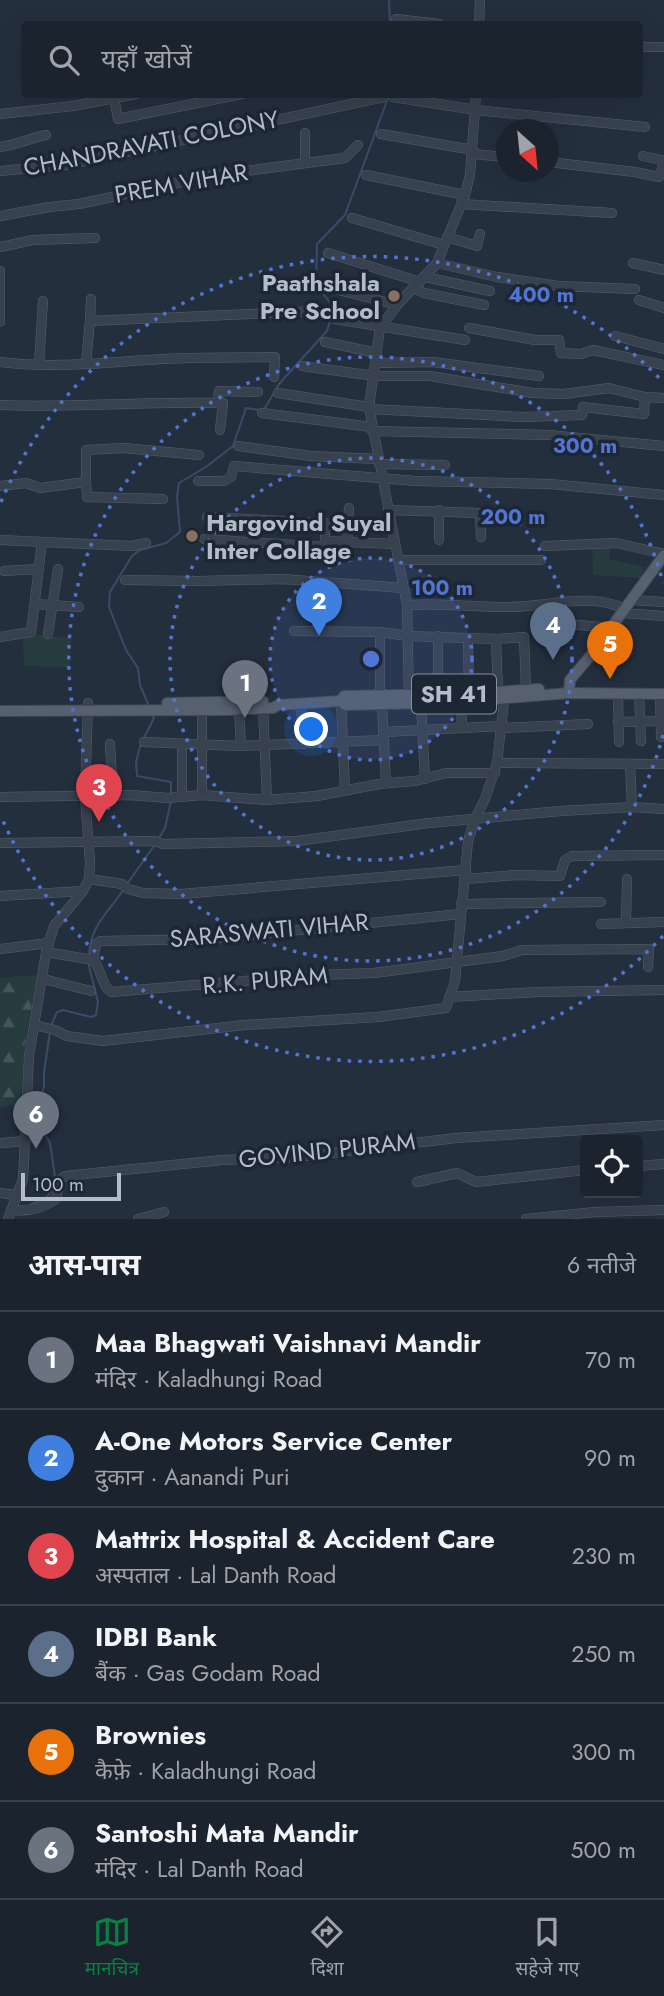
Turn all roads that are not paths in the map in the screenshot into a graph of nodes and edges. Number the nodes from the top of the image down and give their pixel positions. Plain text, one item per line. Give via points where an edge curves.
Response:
1 (480, 0) edge
2 (396, 19) dead end
3 (414, 21) edge
4 (480, 21) edge
5 (643, 47) edge
6 (664, 47) edge
7 (114, 98) joint
8 (222, 98) edge
9 (384, 98) edge
10 (396, 98) edge
11 (476, 98) edge
12 (476, 110) junction
13 (0, 114) edge
14 (645, 127) dead end
15 (305, 133) dead end
16 (381, 134) dead end
17 (46, 135) dead end
18 (358, 145) dead end
19 (0, 147) edge
20 (473, 152) junction
21 (496, 155) edge
22 (643, 156) dead end
23 (664, 162) edge
24 (305, 163) junction
25 (559, 163) edge
26 (0, 171) edge
27 (366, 175) dead end
28 (463, 199) junction
29 (612, 213) dead end
30 (0, 216) edge
31 (352, 218) dead end
32 (480, 234) dead end
33 (95, 238) dead end
34 (446, 241) junction
35 (0, 247) edge
36 (328, 253) dead end
37 (437, 262) junction
38 (632, 263) dead end
39 (0, 271) edge
40 (664, 271) edge
41 (420, 282) junction
42 (0, 287) edge
43 (327, 287) dead end
44 (635, 289) dead end
45 (490, 291) dead end
46 (91, 299) dead end
47 (639, 300) dead end
48 (43, 301) dead end
49 (397, 305) junction
50 (484, 305) dead end
51 (664, 308) edge
52 (316, 311) dead end
53 (335, 319) dead end
54 (90, 321) junction
55 (0, 322) edge
56 (380, 328) junction
57 (469, 328) dead end
58 (615, 336) dead end
59 (465, 340) dead end
60 (325, 342) dead end
61 (664, 349) edge
62 (377, 352) junction
63 (0, 362) edge
64 (86, 363) junction
65 (376, 363) junction
66 (39, 365) junction
67 (664, 365) edge
68 (302, 366) dead end
69 (374, 376) junction
70 (539, 376) dead end
71 (274, 377) dead end
72 (258, 392) dead end
73 (278, 393) dead end
74 (645, 397) junction
75 (664, 398) edge
76 (218, 403) junction
77 (0, 405) edge
78 (369, 408) junction
79 (262, 413) dead end
80 (372, 429) junction
81 (220, 430) dead end
82 (238, 446) dead end
83 (664, 446) edge
84 (199, 455) dead end
85 (378, 462) junction
86 (445, 465) dead end
87 (383, 478) junction
88 (198, 481) dead end
89 (86, 482) junction
90 (0, 486) edge
91 (664, 495) edge
92 (163, 499) dead end
93 (349, 508) dead end
94 (388, 510) junction
95 (439, 510) junction
96 (207, 517) dead end
97 (481, 537) dead end
98 (204, 539) dead end
99 (0, 540) edge
100 (439, 540) dead end
101 (42, 541) junction
102 (325, 541) junction
103 (146, 542) dead end
104 (347, 542) junction
105 (395, 544) junction
106 (545, 546) dead end
107 (664, 554) edge
108 (398, 560) junction
109 (541, 560) dead end
110 (38, 569) junction
111 (58, 569) dead end
112 (4, 571) dead end
113 (125, 579) dead end
114 (404, 589) junction
115 (632, 600) junction
116 (664, 601) edge
117 (36, 604) junction
118 (407, 605) junction
119 (54, 606) junction
120 (79, 607) dead end
121 (624, 611) junction
122 (664, 616) edge
123 (558, 624) dead end
124 (611, 628) junction
125 (294, 631) dead end
126 (380, 632) junction
127 (48, 634) dead end
128 (408, 636) junction
129 (438, 636) junction
130 (0, 637) edge
131 (468, 638) junction
132 (496, 639) junction
133 (526, 689) junction
134 (618, 690) junction
135 (569, 691) junction
136 (663, 692) edge
137 (438, 694) junction
138 (502, 694) junction
139 (639, 694) junction
140 (465, 698) junction
141 (409, 699) junction
142 (381, 700) junction
143 (341, 701) junction
144 (301, 703) junction
145 (0, 704) edge
146 (421, 704) junction
147 (278, 705) junction
148 (88, 706) junction
149 (152, 706) junction
150 (226, 706) junction
151 (263, 709) junction
152 (202, 710) junction
153 (239, 710) junction
154 (0, 711) edge
155 (640, 721) junction
156 (663, 721) edge
157 (618, 722) junction
158 (587, 724) dead end
159 (502, 727) junction
160 (462, 728) junction
161 (423, 730) junction
162 (383, 736) junction
163 (661, 737) dead end
164 (641, 741) dead end
165 (144, 742) dead end
166 (343, 742) junction
167 (619, 742) dead end
168 (110, 744) dead end
169 (303, 744) junction
170 (182, 745) junction
171 (203, 746) junction
172 (241, 746) junction
173 (264, 746) junction
174 (630, 764) junction
175 (664, 764) edge
176 (496, 768) junction
177 (425, 779) junction
178 (386, 783) junction
179 (345, 790) junction
180 (202, 795) junction
181 (113, 796) junction
182 (0, 797) edge
183 (85, 797) junction
184 (175, 798) junction
185 (267, 800) junction
186 (632, 807) junction
187 (664, 809) edge
188 (475, 819) junction
189 (89, 842) junction
190 (0, 843) edge
191 (664, 855) edge
192 (465, 875) junction
193 (89, 879) junction
194 (627, 879) dead end
195 (83, 891) junction
196 (0, 896) edge
197 (601, 902) dead end
198 (461, 909) junction
199 (626, 922) junction
200 (664, 922) edge
201 (601, 924) dead end
202 (48, 948) junction
203 (0, 949) edge
204 (89, 960) junction
205 (457, 961) junction
206 (648, 967) dead end
207 (43, 979) junction
208 (91, 990) dead end
209 (664, 990) edge
210 (449, 997) junction
211 (35, 1025) junction
212 (664, 1125) edge
213 (26, 1141) junction
214 (0, 1143) edge
215 (664, 1164) edge
216 (643, 1166) edge
217 (580, 1171) edge
218 (417, 1182) dead end
219 (0, 1193) edge
220 (18, 1195) junction
221 (664, 1210) edge
222 (164, 1212) dead end
223 (28, 1214) edge
224 (9, 1215) edge
225 (138, 1219) edge
226 (526, 1219) edge

1 - 4 street
2 - 3 street
5 - 6 street
7 - 8 street via 118,119
7 - 13 street
9 - 26 street, CHANDRAVATI COLONY via 66,165
10 - 12 street, CHANDRAVATI COLONY
11 - 12 street
12 - 14 street
12 - 20 street
15 - 24 street
16 - 20 street
17 - 19 street
18 - 24 street, PREM VIHAR via 345,158
20 - 21 street
20 - 28 street
22 - 23 street
23 - 25 street via 659,177
24 - 30 street, PREM VIHAR via 215,175
27 - 28 street
28 - 29 street
28 - 34 street
31 - 34 street
32 - 34 street via 477,246
33 - 35 street via 33,240
34 - 37 street
36 - 41 street
37 - 41 street
37 - 44 street via 558,286
38 - 40 street
39 - 42 street
41 - 45 street
41 - 49 street
41 - 50 street via 424,293
42 - 55 street
43 - 49 street
46 - 54 street
47 - 51 street
48 - 66 street
49 - 56 street
52 - 54 street
53 - 56 street
54 - 64 street
56 - 59 street
56 - 62 street
57 - 67 street via 559,340 561,353 593,350
58 - 61 street
60 - 62 street
62 - 65 street
63 - 66 street
64 - 66 street
64 - 71 street via 275,357
65 - 69 street
65 - 70 street via 433,362
68 - 69 street
69 - 74 street via 430,376 533,393 609,388
69 - 78 street
72 - 76 street via 219,391
73 - 78 street
74 - 75 street
74 - 78 street via 644,414 583,407 582,415 523,417
76 - 77 street
76 - 81 street via 223,403
78 - 80 street
79 - 80 street
80 - 83 street via 549,435
80 - 85 street
82 - 85 street
84 - 89 street via 124,448 86,450
85 - 86 street
85 - 87 street
87 - 88 street via 234,466 231,477 224,481
87 - 91 street via 550,484
87 - 94 street
89 - 90 street via 40,488 26,483
89 - 92 street via 87,497
93 - 104 street
94 - 95 street
94 - 105 street
95 - 97 street via 480,513
95 - 100 street
96 - 102 street via 325,523
98 - 102 street via 325,547
99 - 101 street
101 - 103 street via 132,546
101 - 110 street
102 - 104 street
104 - 105 street
105 - 108 street
106 - 107 street via 616,543
107 - 115 main road
108 - 109 street
108 - 114 street
110 - 112 street
110 - 117 street
111 - 119 street
113 - 114 street via 282,579
114 - 118 street
115 - 116 street
115 - 121 main road
117 - 119 street
117 - 130 street via 31,632
118 - 121 street via 506,607 576,601
118 - 128 street
119 - 120 street
119 - 127 street
121 - 122 street
121 - 124 main road
123 - 124 street
124 - 135 main road via 570,680
125 - 126 street
126 - 128 street
126 - 142 street
128 - 129 street
128 - 141 street
129 - 131 street
129 - 137 street
131 - 132 street
131 - 140 street
132 - 133 street via 524,637
132 - 138 street
133 - 135 main road, SH 41
133 - 138 main road, SH 41
134 - 135 main road, SH 41
134 - 136 main road, SH 41
134 - 139 main road, SH 41
134 - 157 street
135 - 138 main road, SH 41
136 - 139 main road, SH 41
136 - 156 street
137 - 140 main road, SH 41
137 - 141 main road, SH 41
138 - 140 main road, SH 41
138 - 159 street
139 - 155 street
140 - 146 main road, SH 41
140 - 160 street
141 - 142 main road, SH 41
141 - 146 main road, SH 41
142 - 143 main road, SH 41 via 344,696
142 - 162 street
143 - 144 main road, SH 41
143 - 166 street
144 - 147 main road, SH 41
144 - 169 street
145 - 148 main road, SH 41
146 - 161 street
147 - 150 main road, SH 41 via 273,701
147 - 151 main road, SH 41
148 - 149 main road, SH 41
148 - 154 main road, SH 41
148 - 183 street
149 - 150 main road, SH 41
149 - 152 main road, SH 41
150 - 152 main road, SH 41
150 - 153 main road, SH 41
151 - 153 main road, SH 41
151 - 173 street
152 - 171 street
153 - 172 street
155 - 156 street
155 - 157 street
155 - 164 street
156 - 163 street
157 - 167 street
158 - 159 street
159 - 160 street
159 - 176 street
160 - 161 street
161 - 162 street
161 - 177 street
162 - 166 street
162 - 178 street
165 - 170 street
166 - 169 street
166 - 179 street
168 - 181 street
169 - 173 street
170 - 171 street
170 - 184 street
171 - 172 street
171 - 180 street
172 - 173 street
173 - 185 street
174 - 175 street
174 - 176 street
174 - 186 street
176 - 177 street
176 - 188 street
177 - 178 street
178 - 179 street
179 - 185 street
180 - 184 street
180 - 185 street
181 - 183 street
181 - 184 street
182 - 183 street
183 - 189 street
186 - 187 street
186 - 188 street
188 - 189 street via 297,841
188 - 192 street
189 - 190 street
189 - 193 street
191 - 192 street via 572,856 565,860 560,876
192 - 193 street via 181,894 143,893
192 - 198 street
193 - 195 street
194 - 199 street
195 - 196 street
195 - 202 street via 54,926
197 - 198 street
198 - 204 street, SARASWATI VIHAR via 209,939 100,941
198 - 205 street
199 - 200 street
199 - 201 street
202 - 203 street
202 - 204 street
202 - 207 street
204 - 205 street, R.K. PURAM via 98,966 111,992 374,973
205 - 206 street via 522,950 649,949
205 - 210 street
207 - 208 street
207 - 211 street
209 - 210 street
210 - 211 street via 446,1008 378,1017 244,1025 103,1041 66,1036
211 - 213 street via 25,1105
212 - 223 street, GOVIND PURAM via 456,1138 298,1157 65,1176 56,1199
213 - 214 street
213 - 220 street
215 - 216 street
217 - 218 street via 476,1182 457,1173
219 - 220 street
220 - 224 street
221 - 226 street
222 - 225 street
223 - 224 street, GOVIND PURAM

